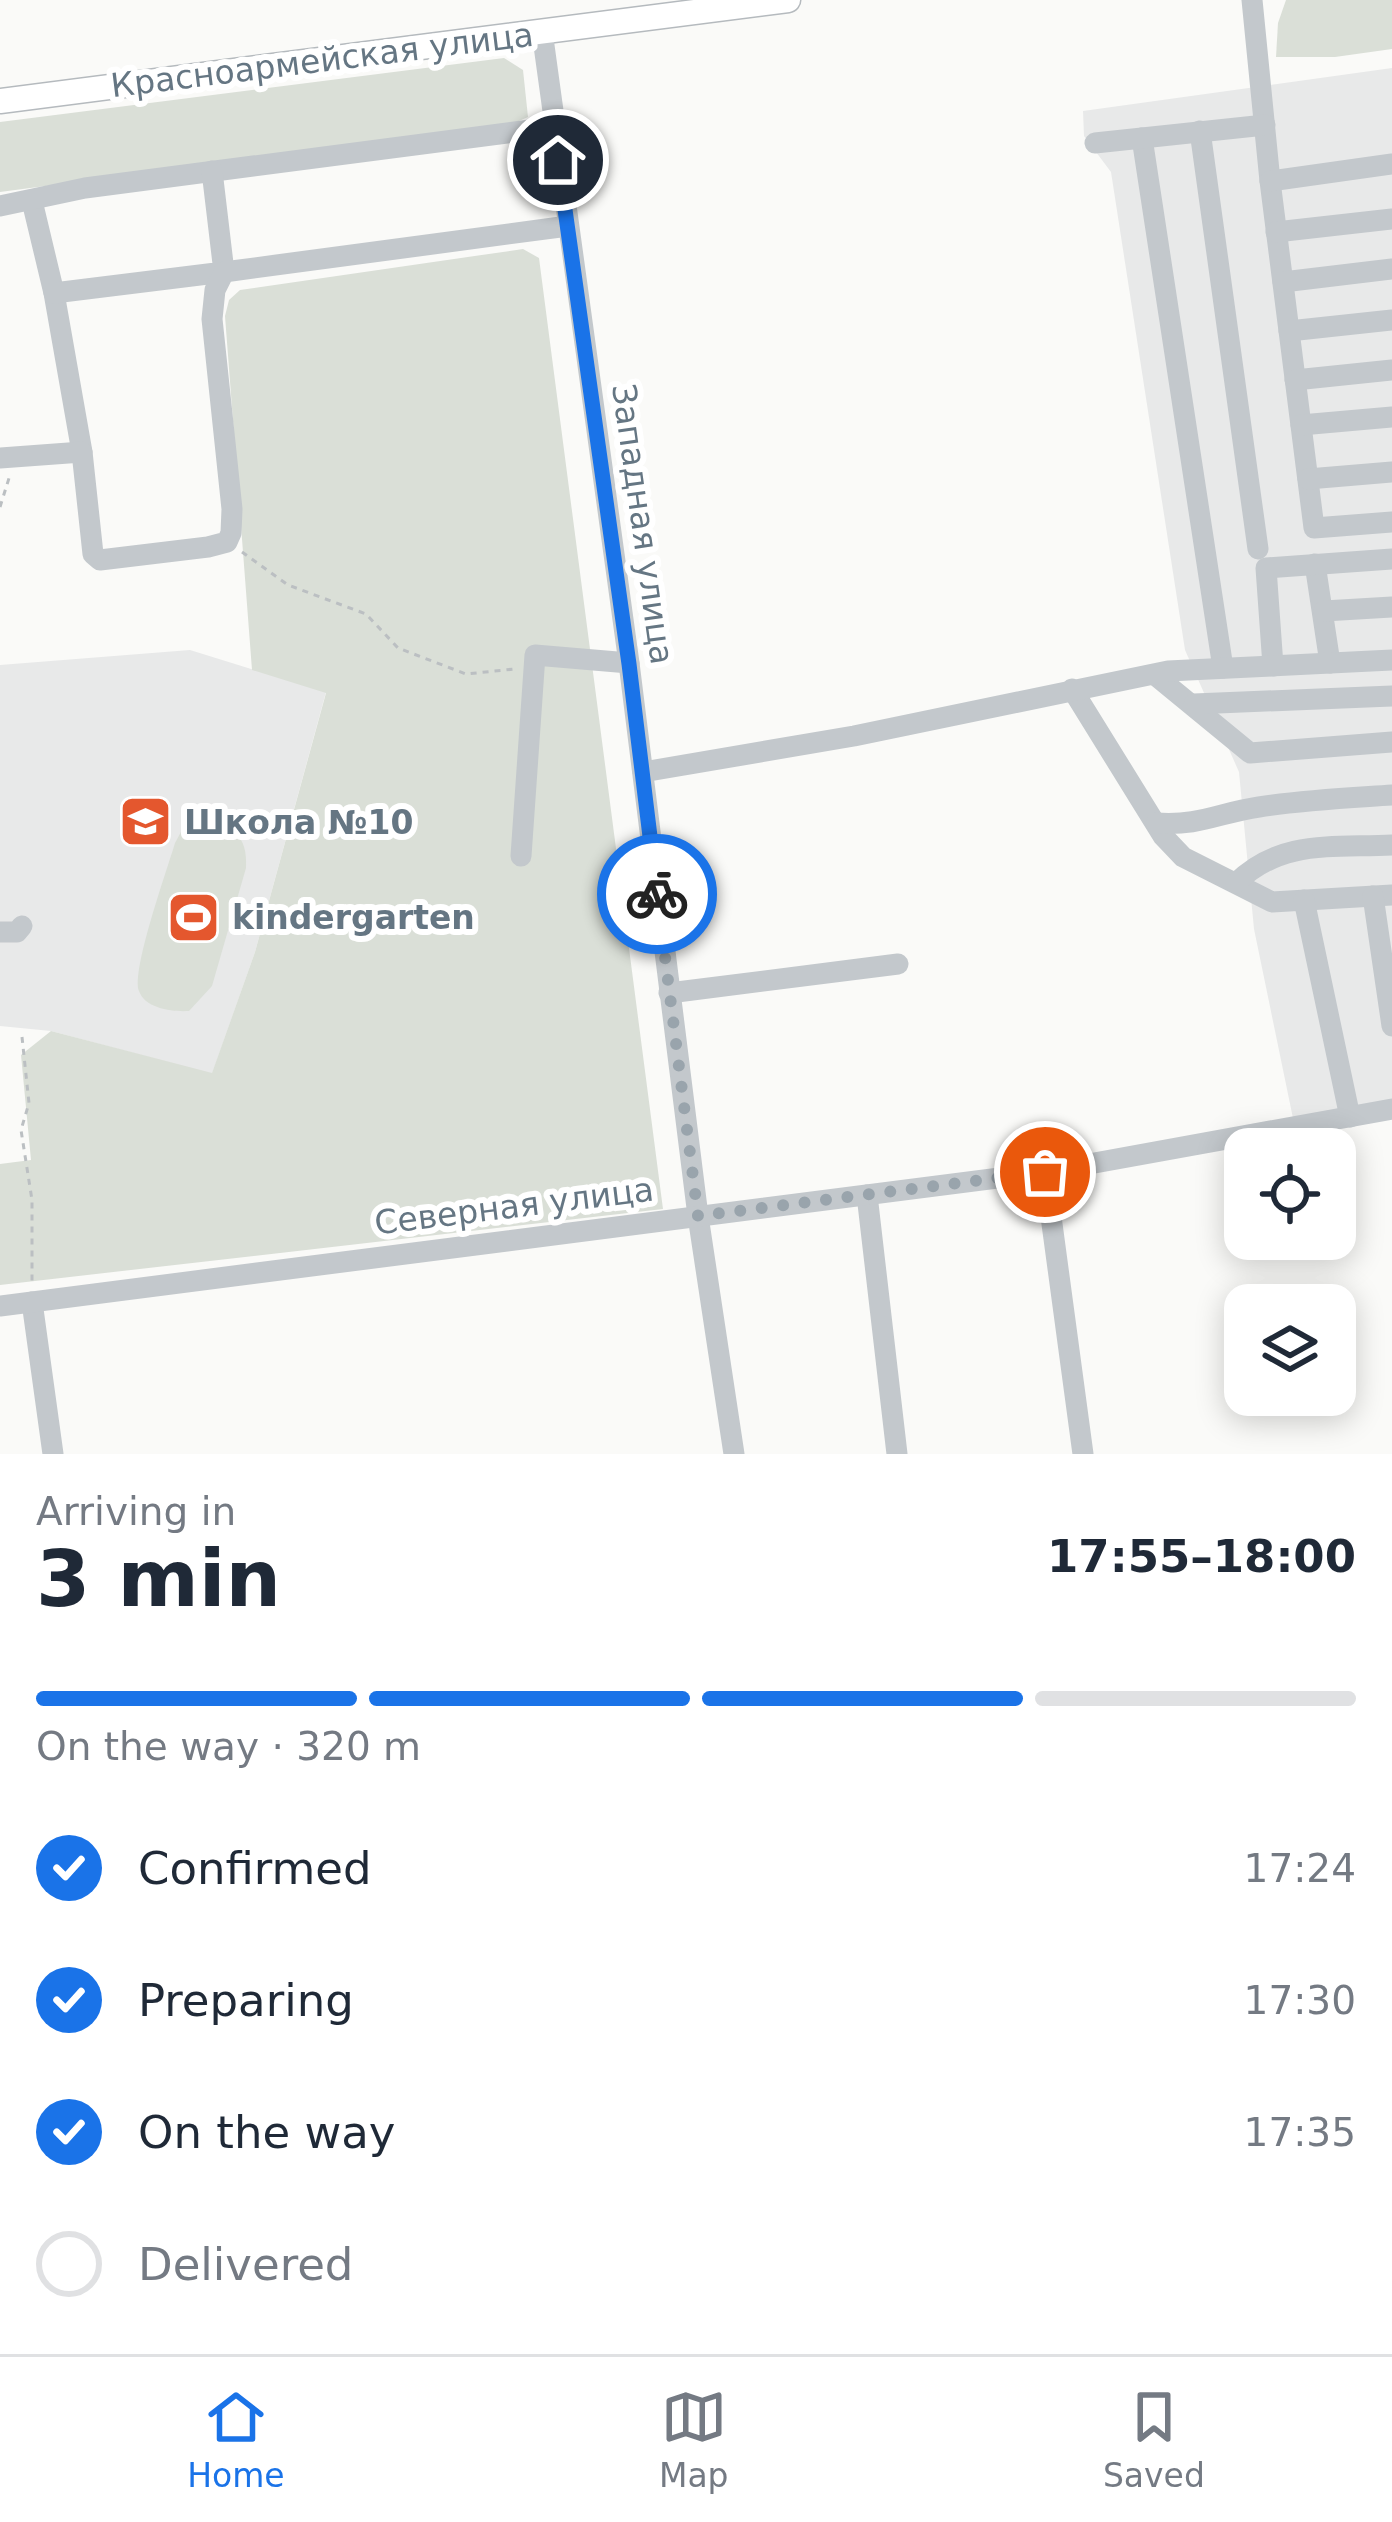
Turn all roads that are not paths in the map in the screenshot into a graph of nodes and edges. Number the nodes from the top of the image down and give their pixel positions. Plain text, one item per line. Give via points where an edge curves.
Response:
1 (788, 0) edge
2 (1252, 0) edge
3 (542, 31) junction
4 (0, 101) edge
5 (1265, 125) junction
6 (553, 127) junction
7 (1200, 131) junction
8 (1142, 138) junction
9 (1095, 143) dead end
10 (1392, 164) edge
11 (212, 171) junction
12 (1270, 181) junction
13 (32, 201) junction
14 (0, 206) edge
15 (1392, 219) edge
16 (568, 226) junction
17 (1276, 232) junction
18 (1392, 269) edge
19 (224, 272) junction
20 (1283, 282) junction
21 (54, 293) junction
22 (1392, 320) edge
23 (1289, 331) junction
24 (1392, 370) edge
25 (1295, 380) junction
26 (1392, 417) edge
27 (1301, 425) junction
28 (82, 452) junction
29 (8, 458) edge
30 (1392, 472) edge
31 (1308, 479) junction
32 (1392, 522) edge
33 (1258, 549) dead end
34 (1392, 560) edge
35 (1315, 564) junction
36 (1392, 608) edge
37 (1324, 611) junction
38 (1392, 660) edge
39 (1330, 663) junction
40 (629, 664) junction
41 (1274, 665) junction
42 (1223, 668) junction
43 (1162, 673) junction
44 (1072, 689) junction
45 (1392, 695) edge
46 (1194, 704) junction
47 (1392, 742) edge
48 (643, 772) junction
49 (1392, 794) edge
50 (1156, 823) junction
51 (1392, 845) edge
52 (521, 856) dead end
53 (1235, 883) junction
54 (1383, 896) edge
55 (1304, 900) junction
56 (898, 964) dead end
57 (669, 993) junction
58 (1392, 1026) edge
59 (1392, 1109) edge
60 (1350, 1117) junction
61 (1045, 1172) junction
62 (867, 1195) junction
63 (698, 1216) junction
64 (32, 1302) junction
65 (0, 1306) edge
66 (53, 1454) edge
67 (734, 1454) edge
68 (897, 1454) edge
69 (1083, 1454) edge

1 - 3 main road, Красноармейская улица
2 - 5 street
3 - 4 main road, Красноармейская улица
3 - 6 street, Западная улица
5 - 7 street
5 - 12 street
6 - 11 street
6 - 16 street, Западная улица
7 - 8 street
7 - 33 street
8 - 9 street
8 - 42 street
10 - 12 street
11 - 13 street
11 - 19 street
12 - 17 street
13 - 14 street
13 - 21 street
15 - 17 street
16 - 19 street
16 - 40 street, Западная улица
17 - 20 street
18 - 20 street
19 - 21 street
19 - 28 street via 212,319 232,509 226,542 95,557
20 - 23 street
21 - 28 street
22 - 23 street
23 - 25 street
24 - 25 street
25 - 27 street
26 - 27 street
27 - 31 street
28 - 29 street
30 - 31 street
31 - 32 street via 1314,528
34 - 35 street
35 - 37 street
35 - 41 street via 1266,568
36 - 37 street
37 - 39 street
38 - 39 street
39 - 41 street
40 - 48 street, Западная улица
40 - 52 street via 535,655
41 - 42 street
42 - 43 street
43 - 44 street
43 - 46 street
44 - 48 street
44 - 50 street
45 - 46 street
46 - 47 street via 1250,754
48 - 57 street, Западная улица
49 - 50 street via 1275,804 1191,825
50 - 53 street via 1183,857
51 - 53 street via 1284,851
53 - 55 street via 1272,902
54 - 55 street
54 - 58 street
55 - 60 street
56 - 57 street
57 - 63 street, Западная улица
59 - 60 street, Северная улица
60 - 61 street, Северная улица
61 - 62 street, Северная улица
61 - 69 street
62 - 63 street, Северная улица
62 - 68 street
63 - 64 street, Северная улица
63 - 67 street, Западная улица
64 - 65 street, Северная улица
64 - 66 street

